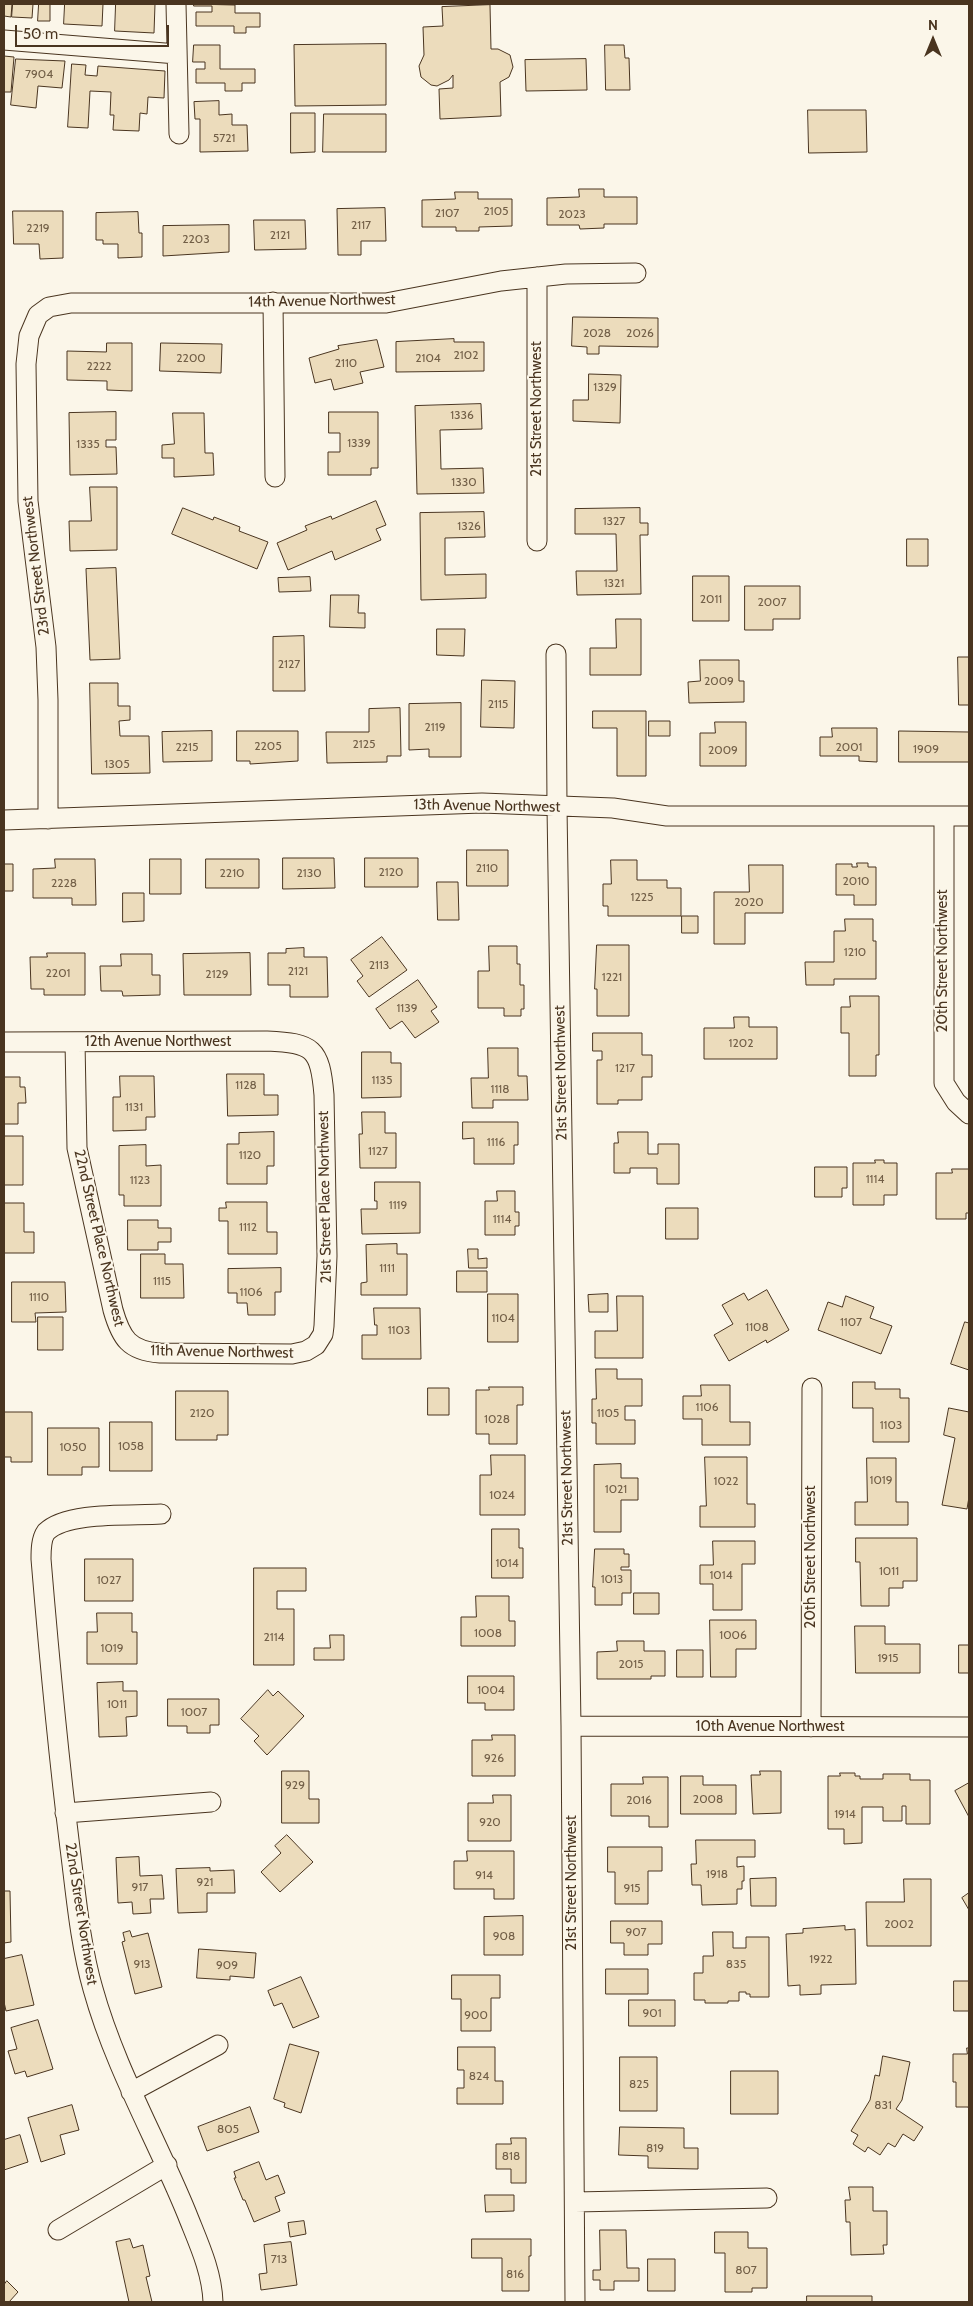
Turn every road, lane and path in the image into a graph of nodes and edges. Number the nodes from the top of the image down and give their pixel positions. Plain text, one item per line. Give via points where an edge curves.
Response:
1 (176, 4) edge
2 (4, 40) edge
3 (177, 54) junction
4 (179, 134) dead end
5 (636, 273) dead end
6 (537, 277) junction
7 (274, 302) junction
8 (38, 315) joint
9 (275, 476) dead end
10 (537, 542) dead end
11 (556, 654) dead end
12 (557, 807) junction
13 (944, 816) junction
14 (969, 816) edge
15 (48, 819) junction
16 (4, 820) edge
17 (4, 1042) edge
18 (76, 1042) junction
19 (311, 1051) joint
20 (962, 1108) edge
21 (128, 1343) joint
22 (316, 1345) joint
23 (812, 1388) dead end
24 (161, 1514) dead end
25 (571, 1726) junction
26 (811, 1727) junction
27 (969, 1727) edge
28 (211, 1802) dead end
29 (66, 1813) junction
30 (218, 2044) dead end
31 (131, 2092) junction
32 (167, 2165) junction
33 (767, 2198) dead end
34 (575, 2202) junction
35 (58, 2230) dead end
36 (213, 2302) edge
37 (575, 2302) edge

1 - 3 street
2 - 3 street
3 - 4 street
5 - 6 street, 14th Avenue Northwest
6 - 7 street, 14th Avenue Northwest via 466,286 386,303
6 - 10 street, 21st Street Northwest
7 - 8 street, 14th Avenue Northwest via 71,303 49,307
7 - 9 street
8 - 15 street, 23rd Street Northwest via 31,328 27,350 27,459 32,545 46,647
11 - 12 street, 21st Street Northwest
12 - 13 street, 13th Avenue Northwest via 613,808 667,816
12 - 15 street, 13th Avenue Northwest via 482,803
12 - 25 street, 21st Street Northwest
13 - 14 street, 13th Avenue Northwest
13 - 20 street, 20th Street Northwest via 944,1084
15 - 16 street, 13th Avenue Northwest
17 - 18 street, 12th Avenue Northwest
18 - 19 street, 12th Avenue Northwest via 276,1042 299,1044
18 - 21 street, 22nd Street Place Northwest via 78,1160 113,1310
19 - 22 street, 21st Street Place Northwest via 319,1062 323,1086 327,1256 324,1326
21 - 22 street, 11th Avenue Northwest via 151,1352 263,1354 299,1354
23 - 26 street, 20th Street Northwest
24 - 29 street, 22nd Street Northwest via 76,1518 45,1533 41,1559
25 - 26 street, 10th Avenue Northwest
25 - 34 street, 21st Street Northwest
26 - 27 street, 10th Avenue Northwest
28 - 29 street
29 - 31 street, 22nd Street Northwest via 92,1987
30 - 31 street
31 - 32 street, 22nd Street Northwest
32 - 35 street
32 - 36 street, 22nd Street Northwest via 208,2266
33 - 34 street
34 - 37 street, 21st Street Northwest

